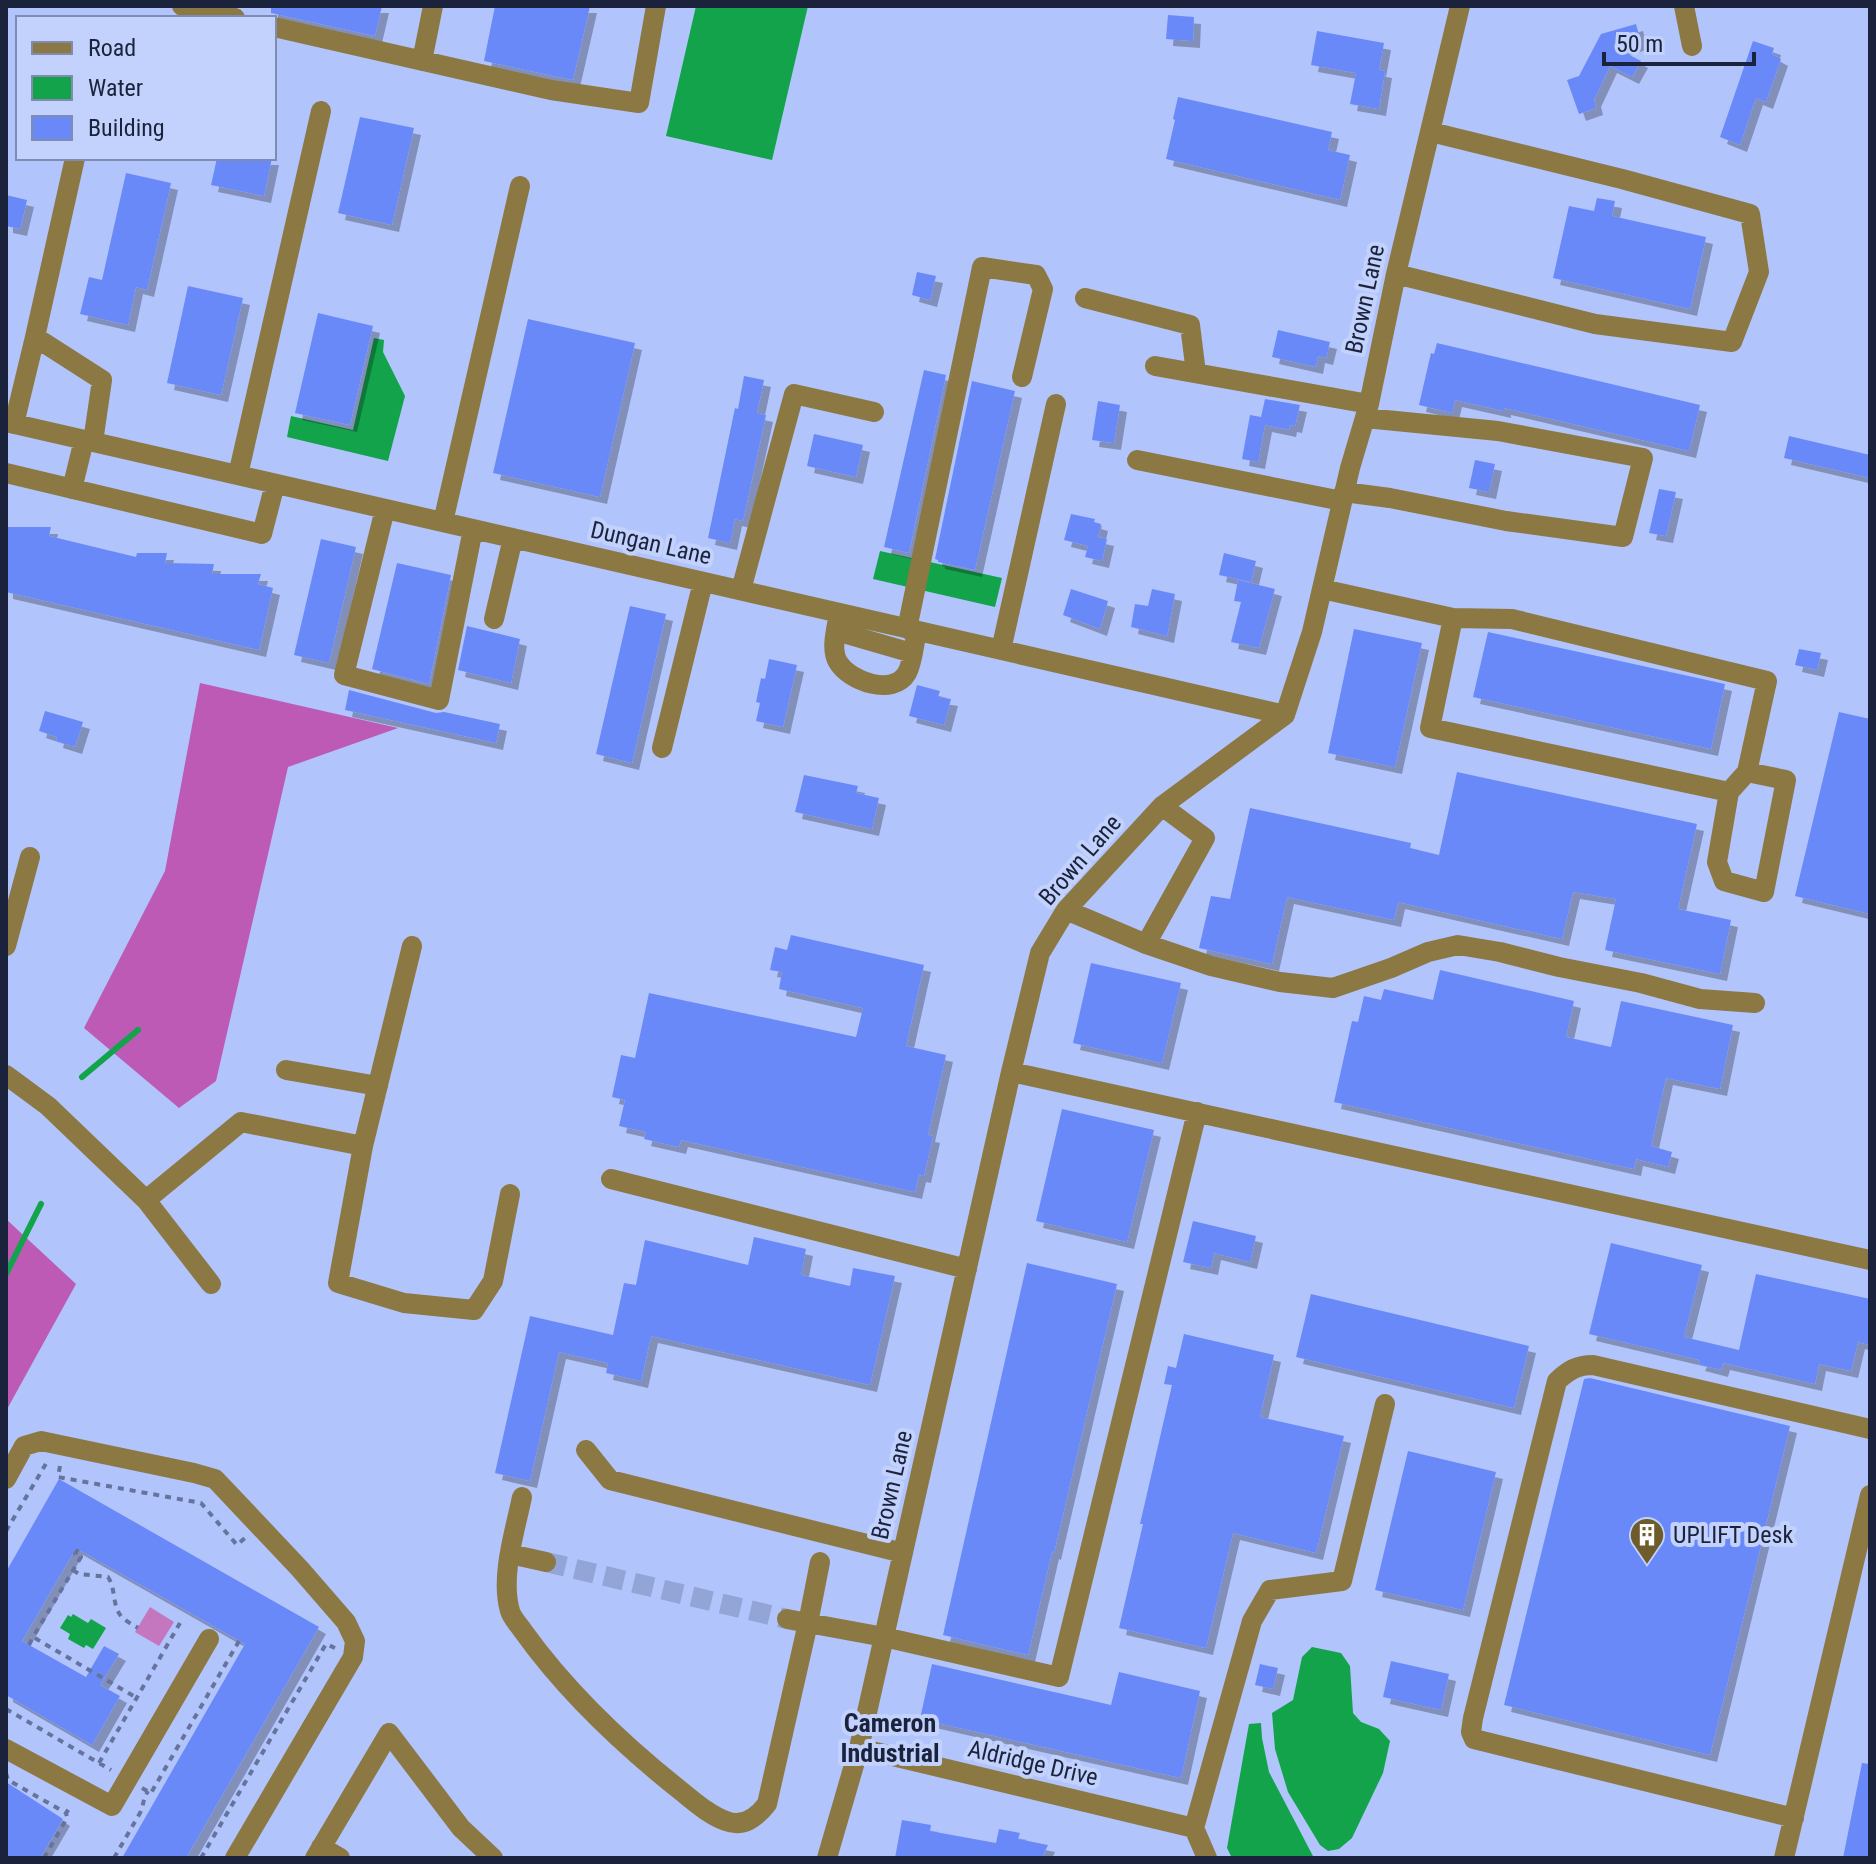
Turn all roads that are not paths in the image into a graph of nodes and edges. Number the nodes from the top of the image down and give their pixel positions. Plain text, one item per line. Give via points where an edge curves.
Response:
1 (182, 6) edge
2 (433, 6) edge
3 (656, 6) edge
4 (1460, 6) edge
5 (1684, 6) edge
6 (226, 16) edge
7 (276, 27) edge
8 (1692, 46) dead end
9 (422, 61) junction
10 (321, 111) dead end
11 (1431, 132) junction
12 (75, 160) edge
13 (520, 186) dead end
14 (1396, 274) junction
15 (1085, 298) dead end
16 (35, 337) junction
17 (1155, 366) dead end
18 (1196, 373) junction
19 (1022, 377) dead end
20 (1056, 404) dead end
21 (1367, 411) junction
22 (874, 412) dead end
23 (10, 423) edge
24 (88, 441) junction
25 (1137, 460) dead end
26 (6, 473) edge
27 (238, 475) junction
28 (275, 484) junction
29 (72, 489) junction
30 (1343, 497) junction
31 (385, 509) junction
32 (443, 522) junction
33 (473, 529) junction
34 (513, 538) junction
35 (703, 582) junction
36 (1322, 589) junction
37 (741, 590) junction
38 (1453, 618) junction
39 (494, 619) dead end
40 (838, 622) junction
41 (912, 630) junction
42 (1001, 650) junction
43 (912, 653) junction
44 (1285, 715) junction
45 (662, 748) dead end
46 (1747, 772) junction
47 (1729, 792) junction
48 (1162, 806) junction
49 (30, 857) dead end
50 (1066, 910) junction
51 (1146, 944) junction
52 (6, 946) edge
53 (412, 946) dead end
54 (1755, 1003) dead end
55 (286, 1070) dead end
56 (1011, 1072) junction
57 (6, 1075) edge
58 (378, 1086) junction
59 (1197, 1112) junction
60 (363, 1146) junction
61 (611, 1179) dead end
62 (510, 1194) dead end
63 (146, 1200) junction
64 (1870, 1260) edge
65 (967, 1269) junction
66 (211, 1284) dead end
67 (1385, 1404) dead end
68 (1870, 1429) edge
69 (586, 1450) dead end
70 (6, 1479) edge
71 (1870, 1495) edge
72 (522, 1497) dead end
73 (903, 1553) junction
74 (510, 1554) junction
75 (546, 1562) tunnel mouth
76 (820, 1562) dead end
77 (787, 1619) tunnel mouth
78 (808, 1623) junction
79 (884, 1637) junction
80 (209, 1639) dead end
81 (859, 1748) junction
82 (6, 1749) edge
83 (1794, 1818) junction
84 (1194, 1828) junction
85 (318, 1852) edge
86 (235, 1858) edge
87 (340, 1858) edge
88 (493, 1858) edge
89 (827, 1858) edge
90 (1207, 1858) edge
91 (1784, 1858) edge

1 - 6 street
2 - 9 street
3 - 9 street via 639,103
4 - 11 street, Brown Lane
5 - 8 street
7 - 9 street
10 - 27 street
11 - 14 street, Brown Lane
11 - 14 street via 1750,214 1759,272 1732,342 1595,324
12 - 16 street
13 - 32 street
14 - 21 street, Brown Lane
15 - 18 street via 1190,325
16 - 23 street
16 - 24 street via 102,380
17 - 18 street
18 - 21 street
19 - 41 street via 1043,289 1036,275 982,267
20 - 42 street
21 - 30 street, Brown Lane
21 - 30 street via 1643,458 1623,537 1390,498
22 - 37 street via 794,394
23 - 24 street, Dungan Lane
24 - 27 street, Dungan Lane
24 - 29 street
25 - 30 street
26 - 29 street
27 - 28 street, Dungan Lane
28 - 29 street via 262,534
28 - 31 street, Dungan Lane
30 - 36 street, Brown Lane
31 - 32 street, Dungan Lane
31 - 33 street via 344,675 439,700
32 - 33 street, Dungan Lane
33 - 34 street, Dungan Lane
34 - 35 street, Dungan Lane
34 - 39 street
35 - 37 street, Dungan Lane
35 - 45 street
36 - 38 street
36 - 44 street, Brown Lane
37 - 40 street, Dungan Lane
38 - 46 street via 1512,619 1767,681
38 - 47 street via 1430,728
40 - 41 street, Dungan Lane
40 - 43 street
40 - 43 street via 836,660 848,674 870,685 900,682
41 - 42 street, Dungan Lane
41 - 43 street
42 - 44 street, Dungan Lane
44 - 48 street, Brown Lane
46 - 47 street
46 - 47 street via 1786,780 1764,892 1724,881 1717,862
48 - 50 street, Brown Lane
48 - 51 street via 1205,838
49 - 52 street
50 - 51 street
50 - 56 street, Brown Lane via 1040,953
51 - 54 street via 1211,966 1333,988 1458,945 1700,999
53 - 58 street
55 - 58 street
56 - 59 street
56 - 65 street, Brown Lane
57 - 63 street via 48,1106
58 - 60 street
59 - 64 street
59 - 79 street via 1059,1677
60 - 62 street via 338,1283 404,1303 474,1310 493,1281
60 - 63 street via 241,1122
61 - 65 street
63 - 66 street
65 - 73 street, Brown Lane
67 - 84 street via 1342,1581 1270,1590 1252,1621
68 - 83 street via 1593,1365 1566,1373 1557,1381 1473,1718 1474,1739
69 - 73 street via 610,1480
70 - 86 street via 24,1446 41,1441 215,1479 346,1622 355,1641 353,1657
71 - 83 street
72 - 74 street
73 - 79 street, Brown Lane
74 - 75 street
74 - 78 street via 511,1613 539,1653 651,1768 728,1823 758,1816 767,1804
76 - 78 street
77 - 78 street
78 - 79 street
79 - 81 street, Brown Lane
80 - 82 street via 112,1806
81 - 84 street, Aldridge Drive
81 - 89 street, Brown Lane
83 - 91 street
84 - 90 street
85 - 87 street
85 - 88 street via 389,1733 461,1828

